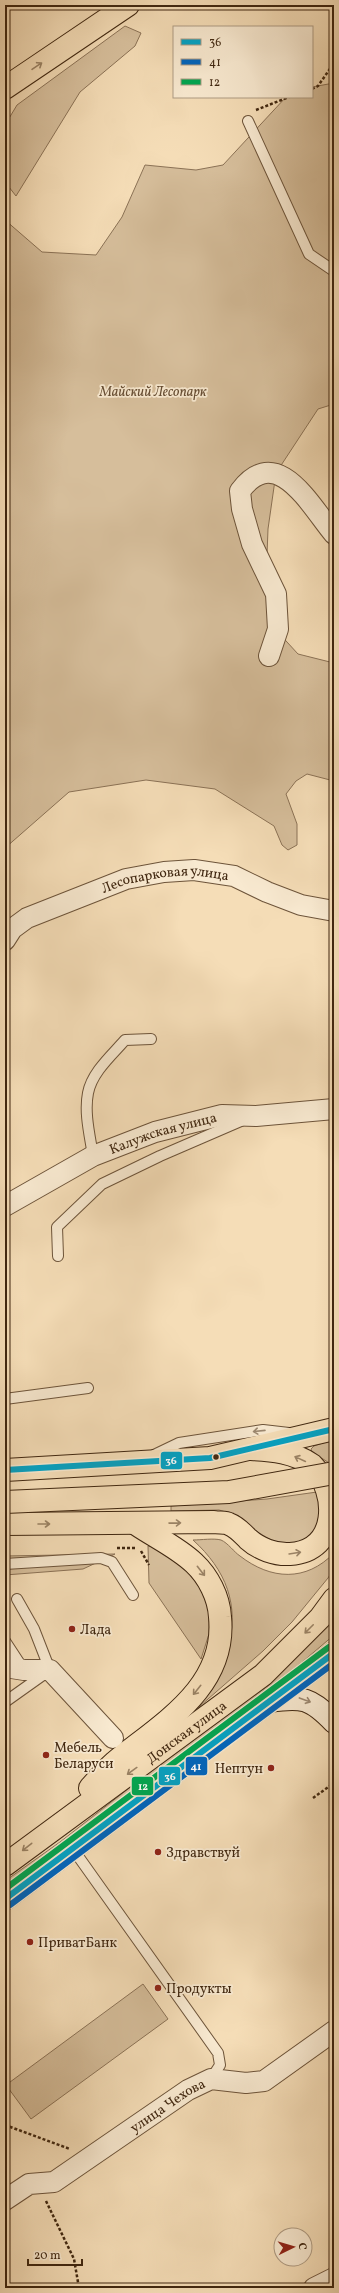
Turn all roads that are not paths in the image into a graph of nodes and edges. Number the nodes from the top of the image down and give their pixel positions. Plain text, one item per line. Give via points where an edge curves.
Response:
1 (128, 5) edge
2 (5, 88) edge
3 (248, 121) road end
4 (334, 271) edge
5 (334, 534) edge
6 (269, 656) dead end
7 (334, 911) edge
8 (5, 940) edge
9 (151, 1039) dead end
10 (334, 1109) edge
11 (256, 1116) junction
12 (93, 1156) junction
13 (5, 1206) edge
14 (58, 1256) dead end
15 (88, 1388) dead end
16 (5, 1399) edge
17 (334, 1429) edge
18 (311, 1435) junction
19 (251, 1449) junction
20 (140, 1462) junction
21 (5, 1470) edge
22 (334, 1473) edge
23 (5, 1502) edge
24 (5, 1524) edge
25 (136, 1524) junction
26 (5, 1564) edge
27 (133, 1595) dead end
28 (17, 1599) dead end
29 (334, 1599) edge
30 (5, 1641) edge
31 (334, 1653) edge
32 (15, 1668) edge
33 (50, 1670) junction
34 (270, 1701) junction
35 (5, 1702) edge
36 (334, 1722) edge
37 (113, 1738) dead end
38 (49, 1830) junction
39 (73, 1848) junction
40 (5, 1864) edge
41 (5, 1899) edge
42 (334, 2031) edge
43 (211, 2079) junction
44 (5, 2200) edge
45 (334, 2278) edge
46 (314, 2288) edge

2 -> 1 main road
3 - 4 lane via 309,254
5 - 6 street via 292,481 280,475 265,473 249,479 240,491 242,509 252,544 276,594 278,629
7 - 8 street, Лесопарковая улица via 301,905 234,876 194,870 164,872 126,879 27,918 12,929
9 - 12 lane via 125,1040 97,1074 88,1093 88,1126
10 - 11 street, Калужская улица
11 - 12 street, Калужская улица via 222,1115 155,1132
11 - 14 lane via 231,1124 102,1184 57,1227
12 - 13 street, Калужская улица
15 - 16 lane
17 - 18 main road
18 - 19 main road
18 -> 20 lane via 263,1430 179,1443
19 - 20 main road via 210,1458
25 -> 19 main road via 229,1524 258,1546 278,1553 300,1552 320,1543 332,1527 334,1508 330,1489 320,1472 294,1456 276,1450
20 - 21 main road
22 - 23 main road, bridge via 229,1492
24 -> 25 main road
25 -> 38 main road via 181,1552 206,1578 215,1594 220,1611 220,1647 206,1680 183,1708 114,1764
26 - 27 lane via 100,1558 112,1562
28 - 33 lane via 34,1629
29 -> 38 main road, Донская улица via 320,1618 263,1675
30 - 32 lane
31 - 34 main road, Донская улица
32 - 33 street
33 - 35 lane
33 - 37 street
34 -> 36 street via 297,1697 307,1700 319,1707
34 - 39 main road, Донская улица
38 -> 40 main road, Донская улица
39 - 41 main road, Донская улица
39 - 43 lane via 218,2053 220,2065
42 - 43 street, улица Чехова via 264,2082 246,2083
43 - 44 street, улица Чехова via 188,2090 54,2182 29,2184
45 - 46 street

